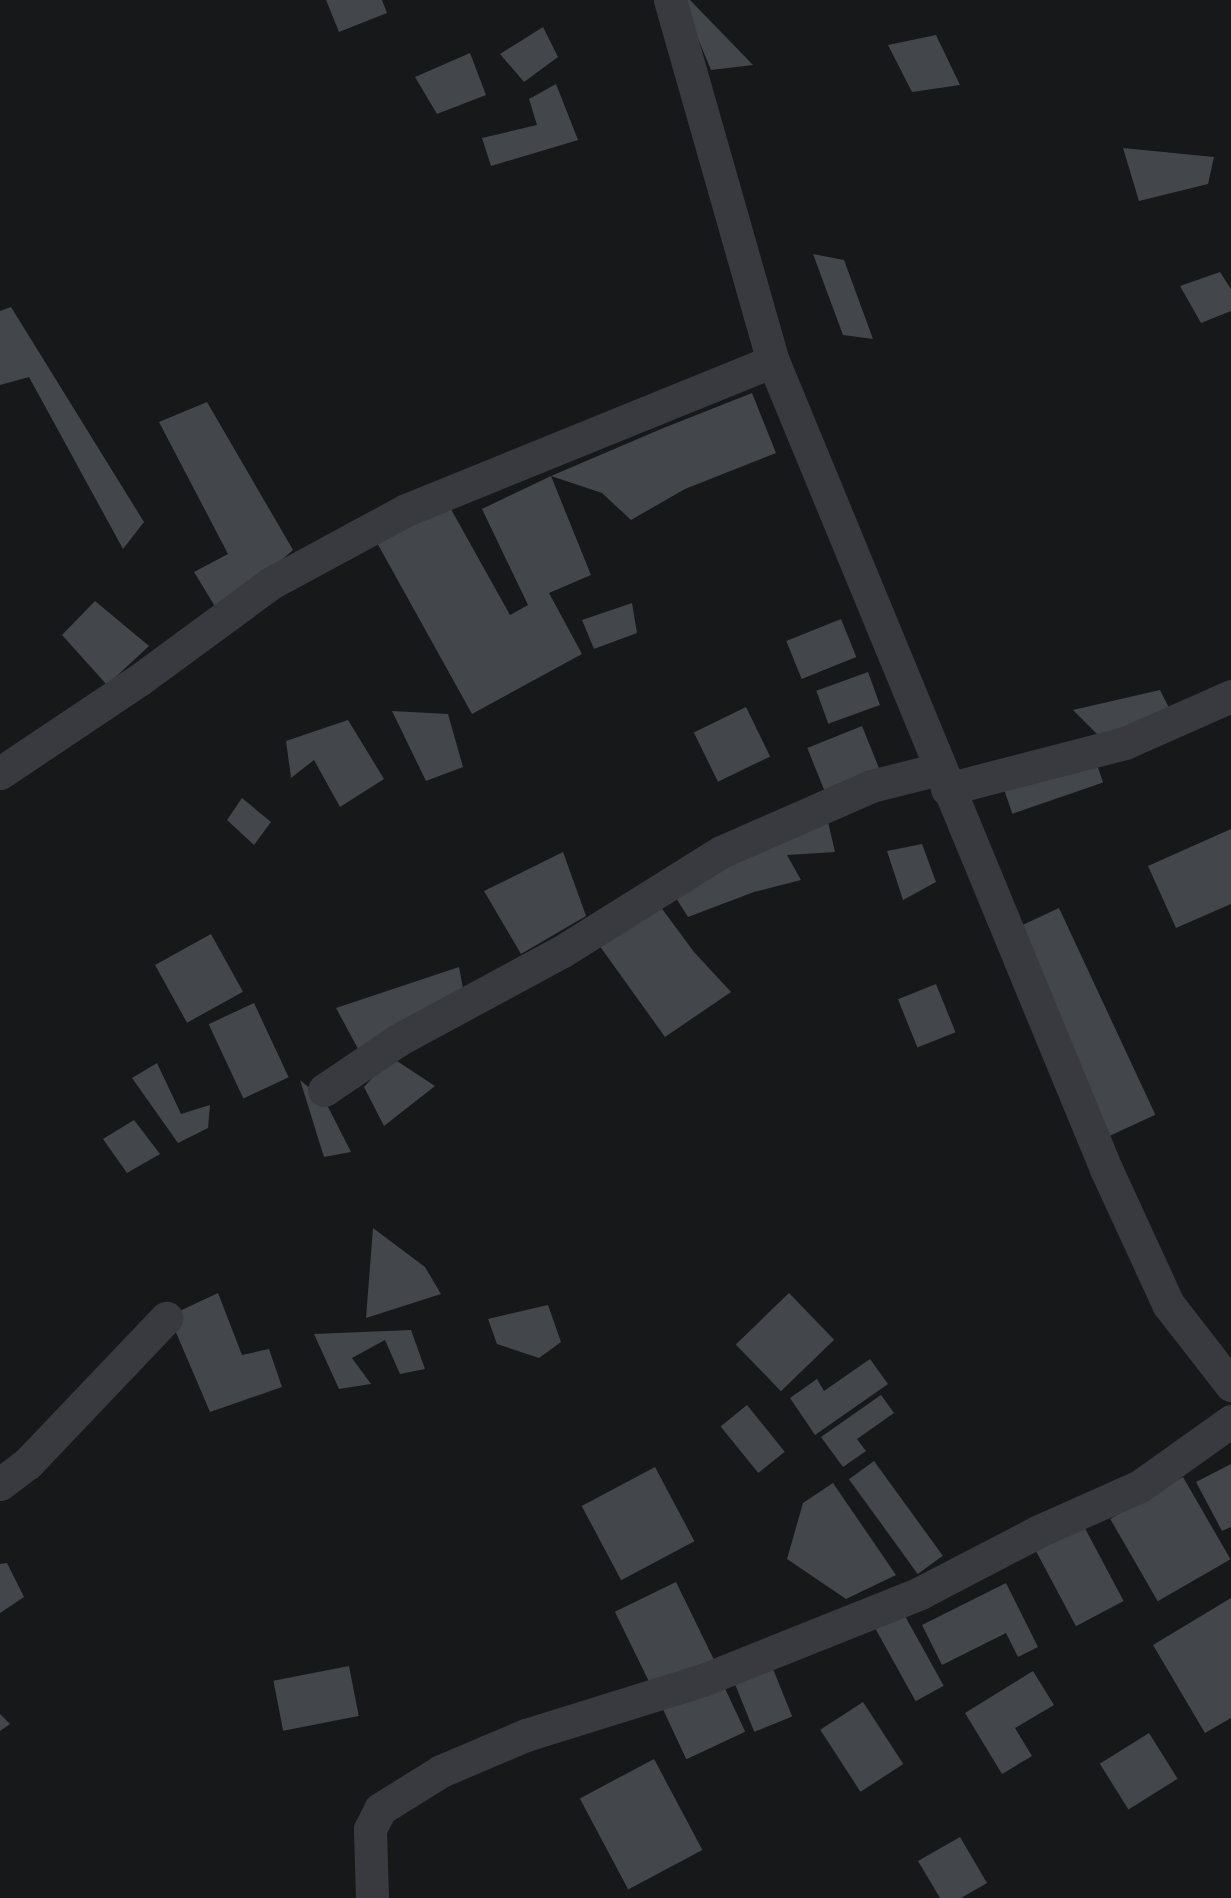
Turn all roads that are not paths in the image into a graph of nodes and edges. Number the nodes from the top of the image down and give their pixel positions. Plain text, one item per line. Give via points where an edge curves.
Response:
1 (670, 0) edge
2 (773, 361) junction
3 (1231, 696) edge
4 (0, 773) edge
5 (943, 779) junction
6 (324, 1090) dead end
7 (166, 1318) dead end
8 (1231, 1385) edge
9 (1231, 1421) edge
10 (0, 1484) edge
11 (372, 1898) edge

1 - 2 street
2 - 4 street via 406,510 271,583 139,680
2 - 5 street
3 - 5 street via 1125,743
5 - 6 street via 871,786 721,852 561,952 398,1040
5 - 8 street via 1106,1169 1168,1304
7 - 10 street via 27,1464
9 - 11 street via 1140,1486 1039,1531 920,1593 703,1680 526,1735 441,1771 380,1809 370,1829

